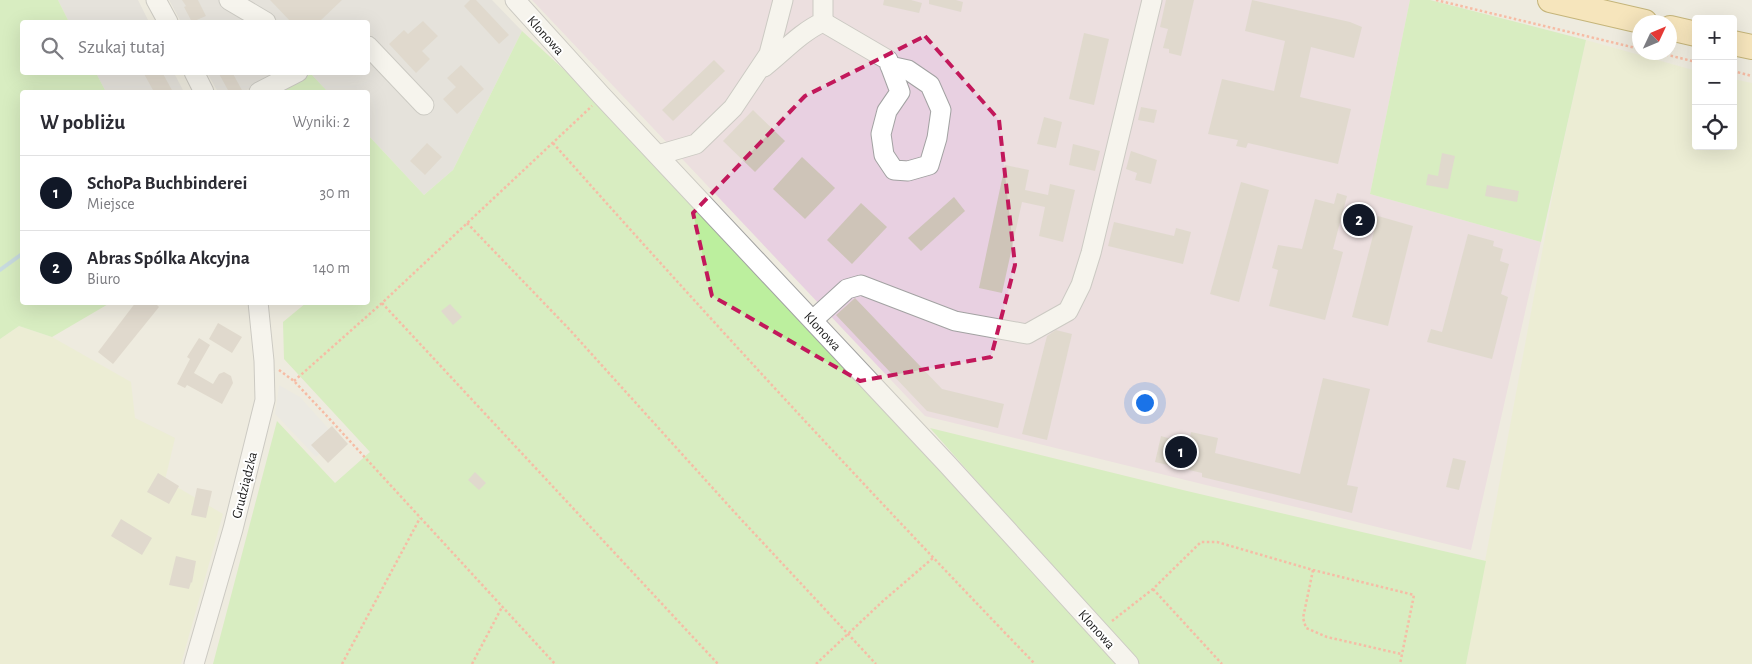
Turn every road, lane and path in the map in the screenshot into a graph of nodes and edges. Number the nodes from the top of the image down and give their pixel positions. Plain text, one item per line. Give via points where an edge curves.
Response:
1 (156, 0) edge
2 (229, 0) edge
3 (515, 0) edge
4 (784, 0) edge
5 (823, 0) edge
6 (1152, 0) edge
7 (1436, 0) edge
8 (1550, 0) edge
9 (167, 20) edge
10 (263, 20) edge
11 (1632, 20) edge
12 (823, 22) junction
13 (1677, 30) edge
14 (1692, 33) edge
15 (1737, 44) edge
16 (1632, 47) edge
17 (1752, 47) edge
18 (370, 48) edge
19 (1677, 57) edge
20 (1692, 61) edge
21 (890, 66) junction
22 (1737, 72) edge
23 (755, 74) junction
24 (196, 75) edge
25 (292, 75) edge
26 (1752, 76) edge
27 (203, 90) edge
28 (263, 90) edge
29 (601, 96) junction
30 (424, 105) dead end
31 (554, 142) junction
32 (658, 155) junction
33 (467, 222) junction
34 (382, 303) junction
35 (258, 305) edge
36 (813, 320) junction
37 (264, 361) junction
38 (294, 381) junction
39 (420, 518) junction
40 (933, 558) junction
41 (1313, 570) junction
42 (1153, 589) junction
43 (502, 607) junction
44 (1098, 631) junction
45 (847, 634) junction
46 (1401, 654) junction
47 (194, 664) edge
48 (342, 664) edge
49 (472, 664) edge
50 (556, 664) edge
51 (718, 664) edge
52 (816, 664) edge
53 (876, 664) edge
54 (1035, 664) edge
55 (1128, 664) edge
56 (1222, 664) edge
57 (1400, 664) edge

1 - 9 street
2 - 10 street
3 - 29 street, Klonowa
4 - 23 street via 769,54
5 - 12 street
6 - 36 street via 1091,253 1081,285 1068,311 1027,334 955,321 861,285 847,289
7 - 16 path
8 - 11 main road
12 - 21 street via 888,60
12 - 23 street
13 - 14 main road
15 - 17 main road
18 - 30 street
19 - 20 path
21 - 21 street via 908,70 930,85 941,110 929,165 908,171 894,170 884,155 881,134 887,111 900,92
22 - 26 path
23 - 32 street via 733,108 696,144
24 - 27 street
25 - 28 street
29 - 31 path
29 - 32 street, Klonowa
31 - 33 path
31 - 40 path via 647,248
32 - 36 street, Klonowa
33 - 34 path
33 - 45 path via 569,328
34 - 38 path
34 - 51 path
35 - 37 street, Grudziądzka
36 - 44 street, Klonowa
37 - 38 path
37 - 47 street, Grudziądzka via 265,400 233,529
38 - 39 path
39 - 43 path
39 - 48 path
40 - 45 path
40 - 54 path
41 - 42 path via 1217,542 1201,542
41 - 46 path via 1303,618 1306,628 1327,637
41 - 46 path via 1414,595
42 - 44 path
42 - 56 path
43 - 49 path
43 - 50 path
44 - 55 street, Klonowa
45 - 52 path
45 - 53 path
46 - 57 path

